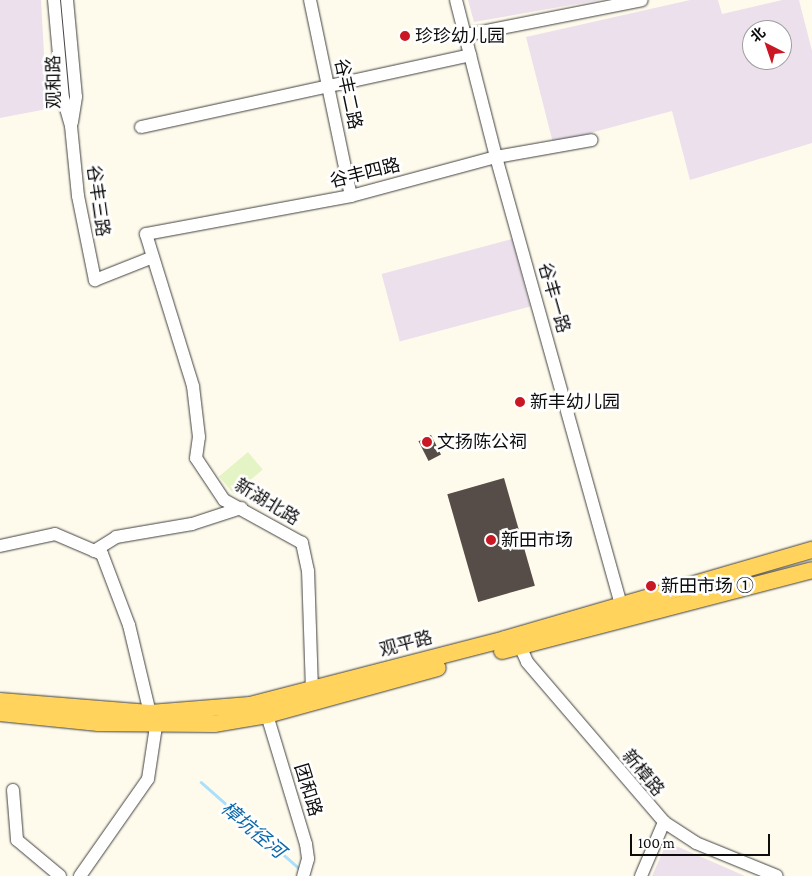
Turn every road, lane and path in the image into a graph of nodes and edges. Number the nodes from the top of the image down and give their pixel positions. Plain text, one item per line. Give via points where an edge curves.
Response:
1 (54, 0) edge
2 (66, 0) edge
3 (310, 0) edge
4 (456, 0) edge
5 (642, 0) edge
6 (466, 34) junction
7 (470, 55) junction
8 (328, 86) junction
9 (72, 126) junction
10 (141, 127) dead end
11 (592, 140) dead end
12 (496, 157) junction
13 (351, 196) junction
14 (146, 234) joint
15 (153, 257) junction
16 (241, 508) junction
17 (0, 546) edge
18 (812, 550) edge
19 (94, 551) junction
20 (812, 570) edge
21 (621, 605) junction
22 (520, 646) junction
23 (312, 690) junction
24 (0, 701) edge
25 (0, 713) edge
26 (267, 715) junction
27 (153, 719) junction
28 (13, 790) dead end
29 (664, 822) junction
30 (60, 876) edge
31 (80, 876) edge
32 (303, 876) edge
33 (641, 876) edge
34 (777, 876) edge

1 - 9 street, 观和路 via 63,98
2 - 9 street, 观和路 via 76,97
3 - 8 street, 谷丰二路
4 - 6 street, 谷丰一路
5 - 6 street
6 - 7 street, 谷丰一路
7 - 8 street
7 - 12 street, 谷丰一路
8 - 10 street
8 - 13 street, 谷丰二路
9 - 15 street, 谷丰三路 via 78,196 95,280
11 - 12 street, 谷丰四路
12 - 13 street, 谷丰四路
12 - 21 street, 谷丰一路
13 - 14 street, 谷丰四路
14 - 15 street, 新湖北路
15 - 16 street, 新湖北路 via 193,386 199,437 196,458 224,500
16 - 19 street via 192,524 116,537
16 - 23 street, 新湖北路 via 302,543 308,571
17 - 19 street via 55,534
18 - 21 main road, 观平路
19 - 27 street via 102,554 129,625
20 - 22 main road, 观平路
21 - 23 main road, 观平路
22 - 26 main road, 观平路
22 - 29 street, 新樟路 via 527,662
23 - 27 main road, 观平路
24 - 27 main road, 观平路
25 - 27 main road, 观平路
26 - 27 main road, 观平路 via 214,724
26 - 32 street, 团和路 via 306,844 308,859
27 - 31 street via 148,779
28 - 30 street via 17,840
29 - 33 street
29 - 34 street, 新樟路 via 696,843

